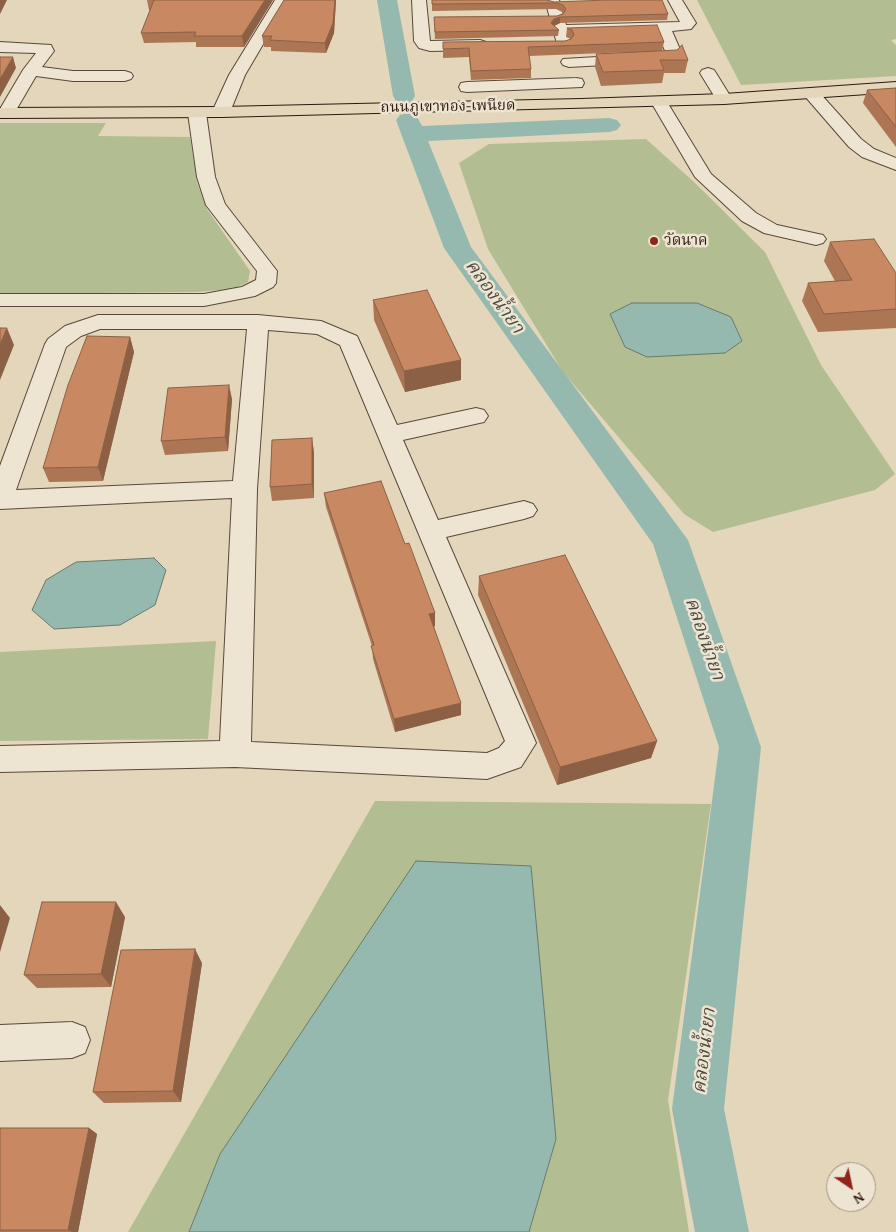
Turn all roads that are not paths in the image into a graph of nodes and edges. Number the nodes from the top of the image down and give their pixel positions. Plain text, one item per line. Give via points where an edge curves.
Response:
1 (282, 0) edge
2 (419, 0) edge
3 (675, 0) edge
4 (572, 2) edge
5 (537, 17) edge
6 (420, 18) junction
7 (440, 18) edge
8 (557, 18) edge
9 (663, 28) junction
10 (545, 43) edge
11 (497, 45) edge
12 (0, 47) edge
13 (569, 62) junction
14 (31, 70) junction
15 (708, 73) dead end
16 (125, 76) dead end
17 (576, 83) junction
18 (467, 87) dead end
19 (896, 87) edge
20 (811, 94) junction
21 (724, 99) junction
22 (659, 102) junction
23 (581, 104) junction
24 (221, 112) junction
25 (3, 113) edge
26 (197, 113) junction
27 (896, 165) edge
28 (816, 239) dead end
29 (0, 300) edge
30 (258, 322) junction
31 (476, 416) dead end
32 (390, 436) junction
33 (245, 489) junction
34 (0, 500) edge
35 (524, 510) dead end
36 (430, 531) junction
37 (235, 754) junction
38 (0, 759) edge
39 (72, 1040) dead end
40 (0, 1043) edge

1 - 24 street via 237,75
2 - 6 street
3 - 9 street via 688,23 686,26
4 - 8 street
5 - 8 street
6 - 7 street
6 - 11 street via 422,42 430,46
8 - 9 street
8 - 10 street
8 - 13 street
9 - 13 street via 674,54 669,58
12 - 14 street via 44,48 46,51
13 - 17 street
14 - 16 street via 73,76
14 - 25 street
15 - 21 street
17 - 18 street
17 - 23 street
19 - 20 main road, ถนนภูเขาทอง-เพนียด
20 - 21 main road, ถนนภูเขาทอง-เพนียด
20 - 27 street via 855,143 868,153
21 - 22 main road, ถนนภูเขาทอง-เพนียด
22 - 23 main road, ถนนภูเขาทอง-เพนียด
22 - 28 street via 704,177 756,221 771,229
23 - 24 main road, ถนนภูเขาทอง-เพนียด
24 - 26 main road, ถนนภูเขาทอง-เพนียด
25 - 26 main road, ถนนภูเขาทอง-เพนียด
26 - 29 street via 206,177 216,205 267,271 266,283 248,292 204,300
30 - 32 street via 321,328 349,341
30 - 33 street
30 - 34 street via 98,322 73,331 56,344
31 - 32 street
32 - 36 street
33 - 34 street
33 - 37 street
35 - 36 street
36 - 37 street via 521,743 510,758 487,766
37 - 38 street
39 - 40 street

